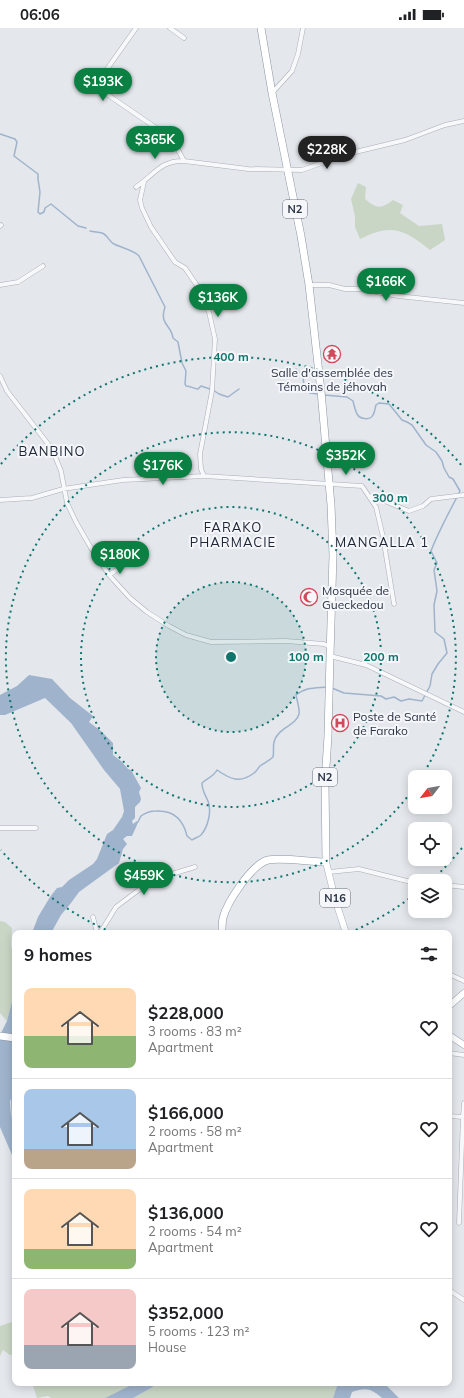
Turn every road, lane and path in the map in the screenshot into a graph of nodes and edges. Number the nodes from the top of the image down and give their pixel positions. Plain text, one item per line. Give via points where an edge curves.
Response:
1 (136, 28) edge
2 (170, 28) edge
3 (261, 28) edge
4 (303, 28) edge
5 (184, 38) dead end
6 (272, 94) junction
7 (464, 121) edge
8 (184, 161) junction
9 (287, 170) junction
10 (144, 182) junction
11 (136, 187) dead end
12 (43, 266) dead end
13 (0, 285) edge
14 (309, 285) junction
15 (464, 303) edge
16 (0, 376) edge
17 (204, 476) junction
18 (329, 484) junction
19 (64, 489) junction
20 (464, 495) edge
21 (369, 496) junction
22 (0, 500) edge
23 (118, 569) dead end
24 (110, 575) junction
25 (394, 604) dead end
26 (330, 647) junction
27 (330, 656) junction
28 (464, 712) edge
29 (0, 828) edge
30 (36, 828) dead end
31 (326, 862) junction
32 (195, 867) dead end
33 (328, 872) junction
34 (408, 881) edge
35 (452, 886) edge
36 (464, 887) edge
37 (93, 917) dead end
38 (97, 930) edge
39 (100, 930) edge
40 (222, 930) edge
41 (345, 930) edge
42 (452, 975) edge
43 (464, 981) edge
44 (464, 993) edge
45 (452, 1003) edge
46 (0, 1036) edge
47 (452, 1037) edge
48 (12, 1038) edge
49 (464, 1045) edge
50 (452, 1053) edge
51 (464, 1055) edge
52 (464, 1103) edge
53 (452, 1116) edge
54 (463, 1117) junction
55 (459, 1223) dead end
56 (452, 1292) edge
57 (464, 1300) edge

1 - 8 street via 95,86 165,134 175,144
2 - 5 street
3 - 6 highway, N2
4 - 6 street via 292,71
6 - 9 highway, N2
7 - 9 street via 445,125 405,140 347,154 302,170
8 - 9 street via 248,169
8 - 10 street via 174,161 161,166
9 - 14 highway, N2
10 - 11 street
10 - 17 street via 140,200 142,208 151,227 175,262 184,268 198,287 209,312 215,338 212,391 200,454
12 - 13 street via 18,282
14 - 15 street via 328,285
14 - 18 highway, N2
16 - 19 street via 7,391 52,449 61,471
17 - 18 street
17 - 19 street via 123,480
18 - 21 street via 362,486
18 - 26 highway, N2 via 333,555
19 - 22 street via 32,498
19 - 24 street via 76,522
20 - 21 street via 431,499 423,506 409,511
21 - 25 street via 376,507
23 - 24 street
24 - 26 street via 130,598 147,612 186,635 211,642 286,641 324,644
26 - 27 highway, N2
27 - 28 street via 366,665
27 - 31 highway, N2 via 325,782
29 - 30 street
31 - 33 main road, N16
31 - 40 highway via 275,859 266,861 238,888 223,918
32 - 39 street via 152,880 116,907
33 - 34 street via 359,869
33 - 41 main road, N16
35 - 36 street
37 - 38 street
42 - 43 street
44 - 45 main road
46 - 48 highway
47 - 49 main road
50 - 51 street
52 - 54 street
53 - 54 street
54 - 55 street
56 - 57 street

